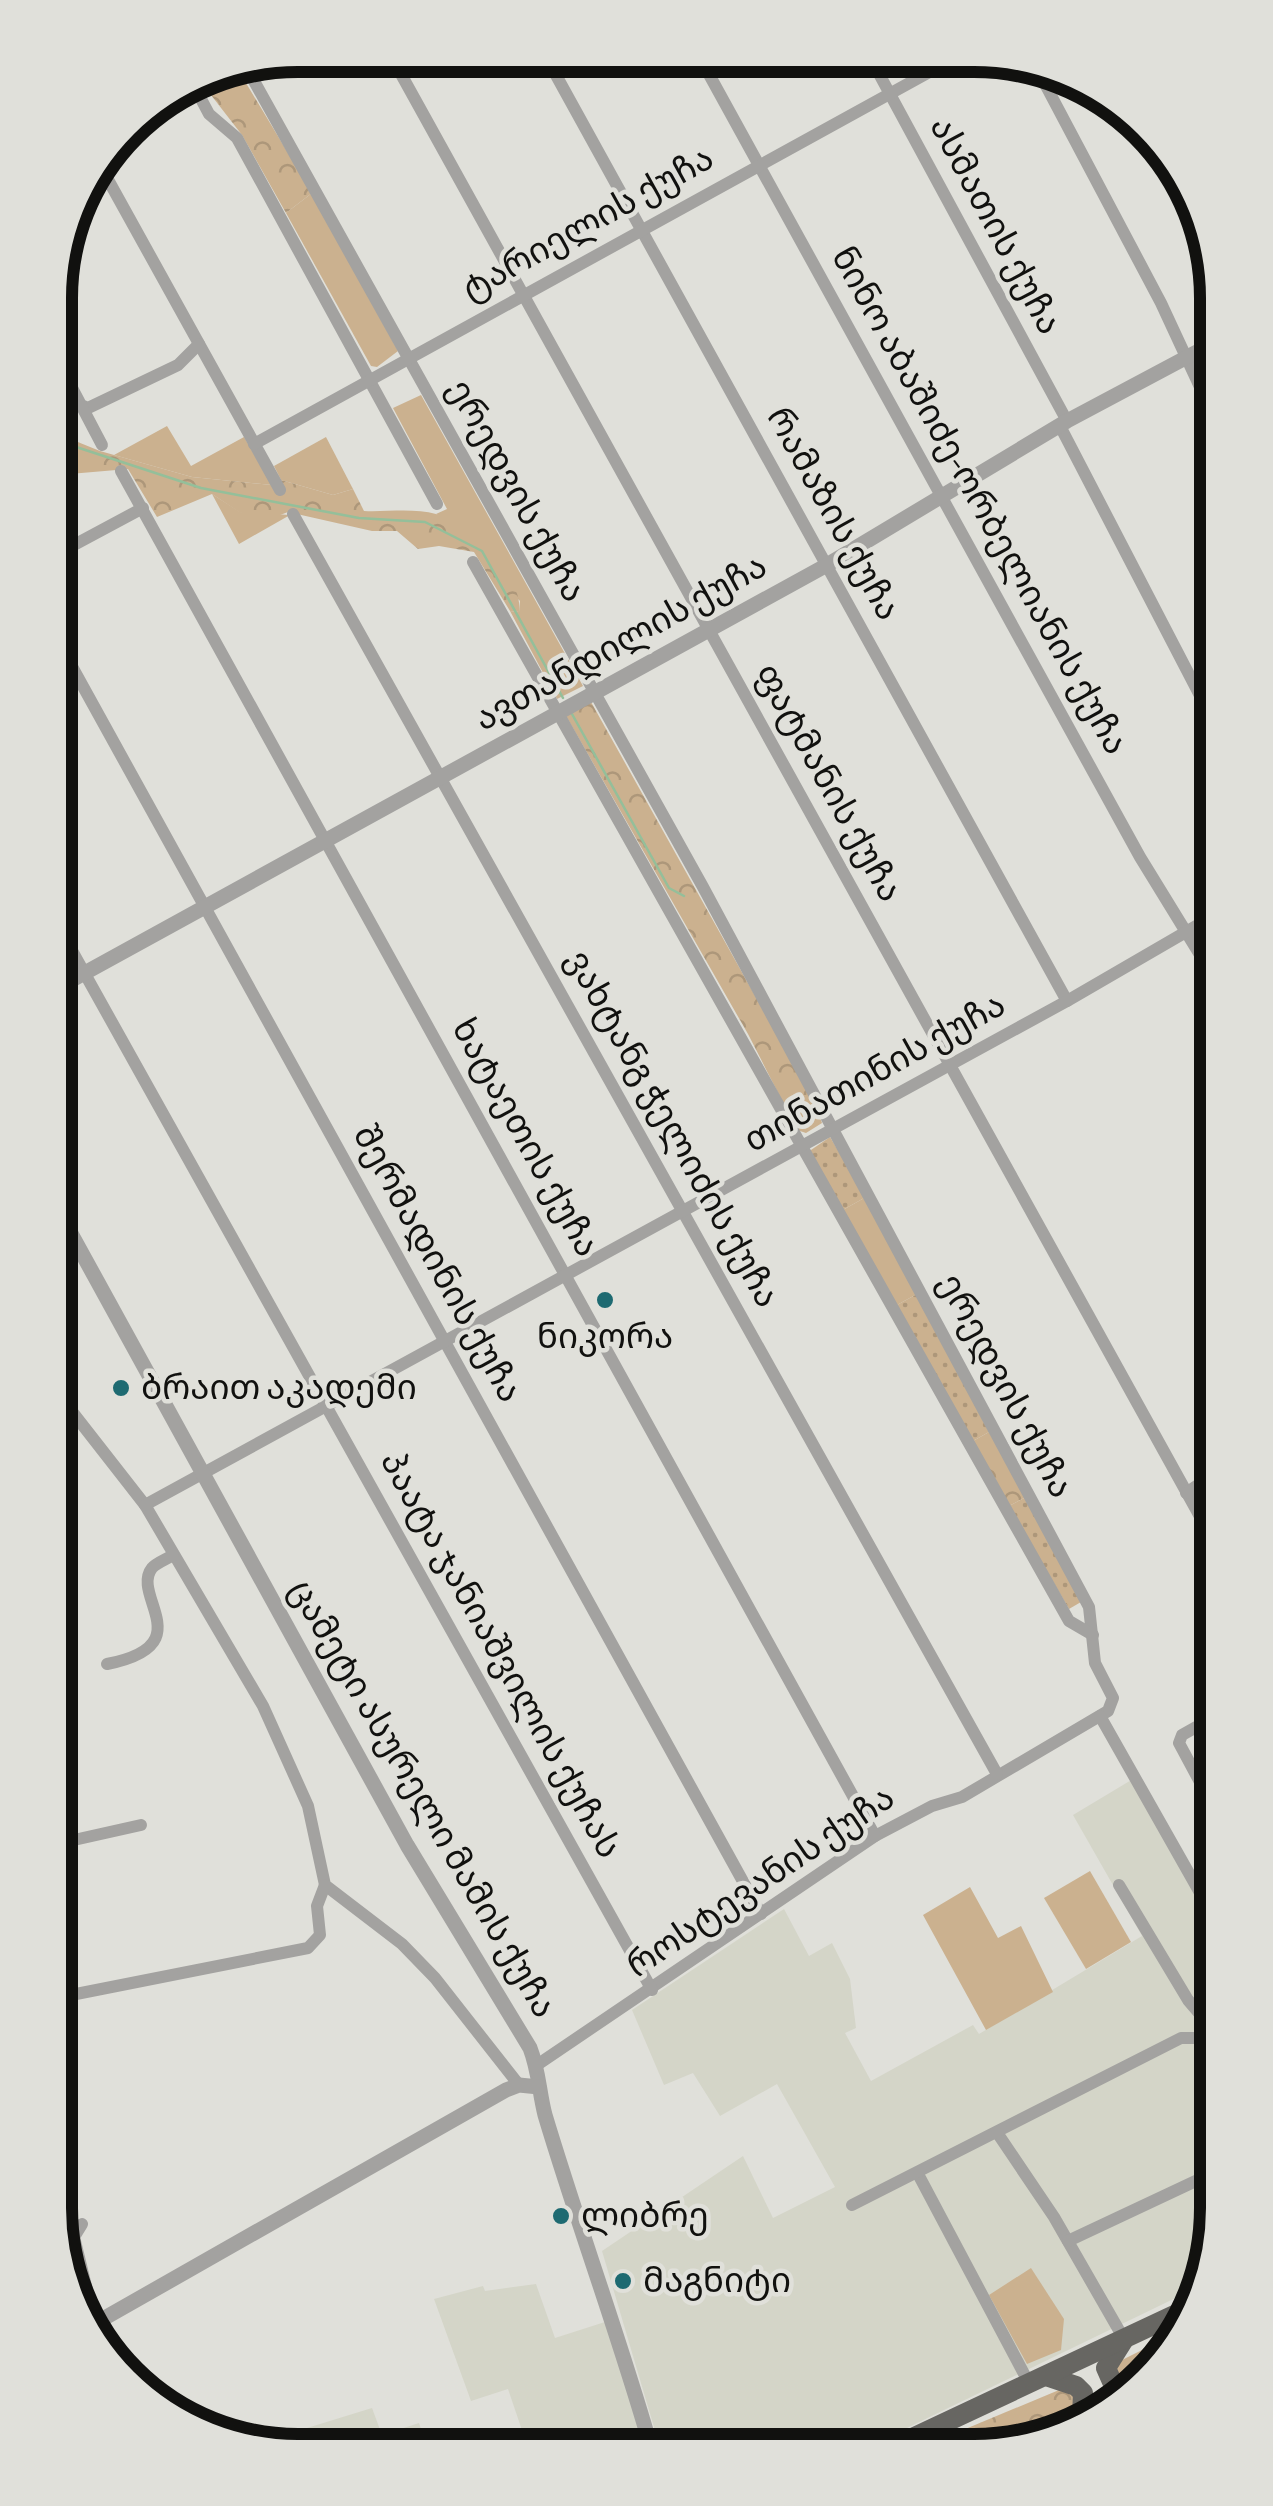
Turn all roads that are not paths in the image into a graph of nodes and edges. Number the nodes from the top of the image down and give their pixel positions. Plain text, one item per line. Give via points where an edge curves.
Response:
1 (708, 72) edge
2 (878, 72) edge
3 (929, 72) edge
4 (399, 73) edge
5 (555, 73) edge
6 (254, 80) dead end
7 (1045, 84) edge
8 (890, 94) junction
9 (199, 95) edge
10 (759, 163) junction
11 (108, 178) edge
12 (643, 231) junction
13 (523, 294) junction
14 (198, 344) junction
15 (1200, 350) edge
16 (1187, 357) junction
17 (409, 359) junction
18 (372, 379) junction
19 (1200, 386) edge
20 (73, 389) edge
21 (82, 406) junction
22 (1063, 424) junction
23 (254, 444) junction
24 (102, 445) dead end
25 (121, 471) dead end
26 (280, 490) dead end
27 (942, 496) junction
28 (437, 504) dead end
29 (143, 508) junction
30 (293, 514) dead end
31 (73, 545) edge
32 (473, 562) dead end
33 (827, 565) junction
34 (708, 629) junction
35 (73, 668) edge
36 (593, 693) junction
37 (1200, 695) edge
38 (558, 711) junction
39 (441, 775) junction
40 (325, 838) junction
41 (204, 906) junction
42 (1200, 923) edge
43 (1188, 930) junction
44 (1200, 952) edge
45 (73, 955) edge
46 (83, 973) junction
47 (73, 979) edge
48 (1067, 1001) junction
49 (952, 1064) junction
50 (833, 1130) junction
51 (800, 1148) junction
52 (684, 1212) junction
53 (73, 1236) edge
54 (567, 1276) junction
55 (446, 1342) junction
56 (327, 1408) junction
57 (72, 1412) edge
58 (205, 1475) junction
59 (1200, 1484) edge
60 (1186, 1493) junction
61 (145, 1506) junction
62 (1200, 1517) edge
63 (173, 1555) junction
64 (1093, 1635) junction
65 (107, 1664) dead end
66 (1100, 1716) junction
67 (1200, 1725) edge
68 (997, 1774) junction
69 (1200, 1783) edge
70 (141, 1825) dead end
71 (875, 1836) junction
72 (72, 1840) edge
73 (326, 1885) junction
74 (1119, 1885) dead end
75 (1200, 1893) edge
76 (762, 1914) junction
77 (652, 1990) junction
78 (72, 1995) edge
79 (1200, 2014) edge
80 (1200, 2037) edge
81 (536, 2066) junction
82 (519, 2085) junction
83 (539, 2087) junction
84 (998, 2134) junction
85 (918, 2174) junction
86 (1200, 2178) edge
87 (852, 2205) dead end
88 (82, 2224) dead end
89 (75, 2236) edge
90 (1068, 2241) junction
91 (76, 2247) edge
92 (83, 2274) edge
93 (1172, 2316) edge
94 (103, 2319) edge
95 (1124, 2340) junction
96 (1040, 2381) junction
97 (1113, 2386) edge
98 (1082, 2406) edge
99 (647, 2434) edge
100 (921, 2434) edge

1 - 10 street, ნინო აბაშიძე-ორბელიანის ქუჩა
2 - 8 street, ასმათის ქუჩა
3 - 8 street, ტარიელის ქუჩა
4 - 13 street, ფატმანის ქუჩა
5 - 12 street, რამაზის ქუჩა
6 - 17 street, ერედვის ქუჩა
7 - 16 street
8 - 10 street, ტარიელის ქუჩა
8 - 22 street, ასმათის ქუჩა
9 - 18 street, ერედვის ქუჩა via 237,138
10 - 12 street, ტარიელის ქუჩა
10 - 27 street, ნინო აბაშიძე-ორბელიანის ქუჩა
11 - 14 street
12 - 13 street, ტარიელის ქუჩა
12 - 33 street, რამაზის ქუჩა
13 - 17 street, ტარიელის ქუჩა
13 - 34 street, ფატმანის ქუჩა
14 - 21 street via 178,365 98,407
14 - 23 street
15 - 16 street, ავთანდილის ქუჩა
16 - 19 street
16 - 22 street, ავთანდილის ქუჩა
17 - 18 street, ტარიელის ქუჩა
17 - 36 street, ერედვის ქუჩა
18 - 23 street, ტარიელის ქუჩა
18 - 28 street, ერედვის ქუჩა
20 - 21 street
21 - 24 street
22 - 27 street, ავთანდილის ქუჩა
22 - 37 street, ასმათის ქუჩა
23 - 26 street
25 - 29 street, ხატაეთის ქუჩა
27 - 33 street, ავთანდილის ქუჩა
27 - 43 street, ნინო აბაშიძე-ორბელიანის ქუჩა via 1140,857
29 - 31 street
29 - 40 street, ხატაეთის ქუჩა
30 - 39 street, ვახტანგ ჭელიძის ქუჩა
32 - 38 street, ერედვის ქუჩა
33 - 34 street, ავთანდილის ქუჩა
33 - 48 street, რამაზის ქუჩა
34 - 36 street, ავთანდილის ქუჩა
34 - 49 street, ფატმანის ქუჩა
35 - 41 street, შერმადინის ქუჩა
36 - 38 street, ავთანდილის ქუჩა
36 - 50 street, ერედვის ქუჩა
38 - 39 street, ავთანდილის ქუჩა
38 - 51 street, ერედვის ქუჩა
39 - 40 street, ავთანდილის ქუჩა
39 - 52 street, ვახტანგ ჭელიძის ქუჩა
40 - 41 street, ავთანდილის ქუჩა
40 - 54 street, ხატაეთის ქუჩა
41 - 46 street, ავთანდილის ქუჩა
41 - 55 street, შერმადინის ქუჩა
42 - 43 street, თინათინის ქუჩა
43 - 44 street, ნინო აბაშიძე-ორბელიანის ქუჩა
43 - 48 street, თინათინის ქუჩა
45 - 46 street, პაატა ჯანიაშვილის ქუჩას
46 - 47 street, ავთანდილის ქუჩა
46 - 56 street, პაატა ჯანიაშვილის ქუჩას
48 - 49 street, თინათინის ქუჩა
49 - 50 street, თინათინის ქუჩა
49 - 60 street, ფატმანის ქუჩა
50 - 51 street, თინათინის ქუჩა
50 - 64 street, ერედვის ქუჩა via 1090,1607
51 - 52 street, თინათინის ქუჩა
51 - 64 street, ერედვის ქუჩა via 1070,1621
52 - 54 street, თინათინის ქუჩა
52 - 68 street, ვახტანგ ჭელიძის ქუჩა
53 - 58 street, ცამეტი ასურელი მამის ქუჩა
54 - 55 street, თინათინის ქუჩა
54 - 71 street, ხატაეთის ქუჩა
55 - 56 street, თინათინის ქუჩა
55 - 76 street, შერმადინის ქუჩა
56 - 58 street, თინათინის ქუჩა
56 - 77 street, პაატა ჯანიაშვილის ქუჩას
57 - 61 street
58 - 61 street, თინათინის ქუჩა
58 - 81 street, ცამეტი ასურელი მამის ქუჩა
59 - 60 street
60 - 62 street, ფატმანის ქუჩა
61 - 63 street
63 - 65 street via 152,1567 148,1578 157,1630 148,1652
63 - 73 street via 275,1732 308,1806
64 - 66 street via 1094,1663 1113,1698
66 - 68 street, როსტევანის ქუჩა
66 - 75 street
67 - 69 street via 1179,1738
68 - 71 street, როსტევანის ქუჩა
70 - 72 street
71 - 76 street, როსტევანის ქუჩა
73 - 78 street via 317,1906 320,1935 308,1948
73 - 82 street via 402,1944
74 - 79 street
76 - 77 street, როსტევანის ქუჩა
77 - 81 street, როსტევანის ქუჩა
80 - 84 street via 1181,2038
81 - 83 street, ცამეტი ასურელი მამის ქუჩა
82 - 83 street
82 - 94 street
83 - 99 street, ცამეტი ასურელი მამის ქუჩა
84 - 85 street
84 - 90 street
85 - 87 street
85 - 96 street
86 - 90 street
88 - 89 street
90 - 95 street
91 - 92 street
93 - 95 highway
95 - 96 highway
95 - 97 highway via 1106,2368
96 - 98 highway via 1076,2386
96 - 100 highway

